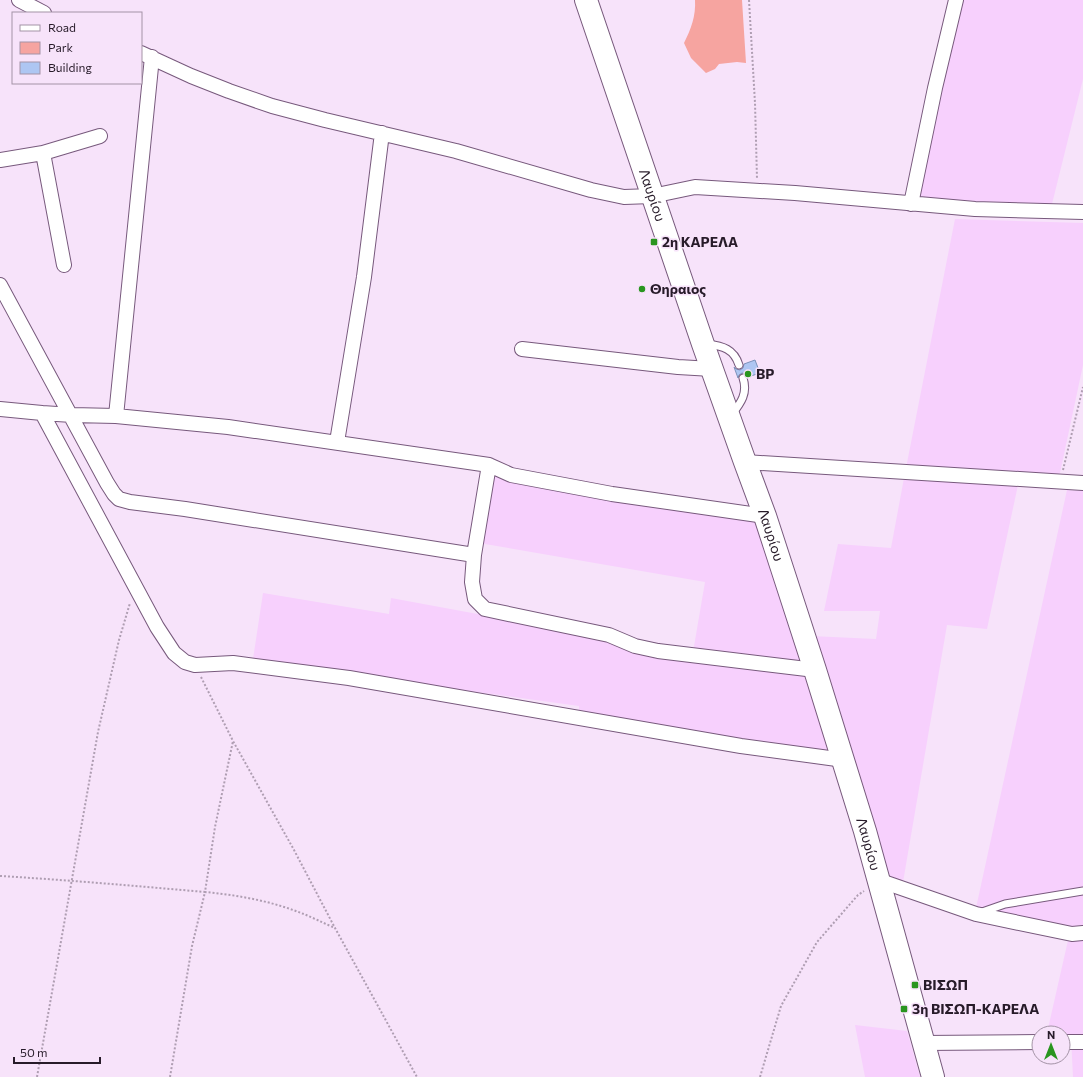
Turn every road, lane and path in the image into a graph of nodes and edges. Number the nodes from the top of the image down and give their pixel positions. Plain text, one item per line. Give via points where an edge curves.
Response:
1 (19, 0) edge
2 (586, 0) edge
3 (749, 0) edge
4 (956, 0) edge
5 (42, 12) edge
6 (146, 55) edge
7 (382, 133) junction
8 (100, 136) dead end
9 (43, 152) junction
10 (0, 160) edge
11 (757, 190) junction
12 (652, 196) junction
13 (911, 204) junction
14 (1083, 212) edge
15 (64, 265) dead end
16 (0, 285) edge
17 (703, 344) junction
18 (522, 349) dead end
19 (739, 365) dead end
20 (712, 369) junction
21 (743, 378) dead end
22 (1083, 387) edge
23 (0, 409) edge
24 (42, 413) junction
25 (72, 416) junction
26 (116, 416) junction
27 (729, 418) junction
28 (337, 442) junction
29 (745, 462) junction
30 (489, 465) junction
31 (1060, 482) junction
32 (1083, 483) edge
33 (765, 516) junction
34 (474, 555) junction
35 (135, 586) junction
36 (195, 665) junction
37 (815, 670) junction
38 (233, 741) junction
39 (844, 760) junction
40 (0, 876) edge
41 (878, 880) junction
42 (72, 882) junction
43 (1083, 891) edge
44 (205, 892) junction
45 (976, 914) junction
46 (335, 928) junction
47 (1083, 934) edge
48 (1031, 1042) edge
49 (1071, 1042) edge
50 (1083, 1042) edge
51 (923, 1044) junction
52 (37, 1077) edge
53 (170, 1077) edge
54 (417, 1077) edge
55 (760, 1077) edge
56 (933, 1077) edge

1 - 5 street
2 - 12 main road, Λαυρίου
3 - 11 path
4 - 13 street
6 - 7 street via 204,81 272,106
6 - 26 street
7 - 12 street via 456,151 591,190 624,197
7 - 28 street via 364,277
8 - 9 street
9 - 10 street
9 - 15 street
11 - 12 street via 695,187
11 - 13 street
12 - 17 main road, Λαυρίου
13 - 14 street via 975,209
16 - 25 street
17 - 19 lane via 728,349 737,358
17 - 20 main road, Λαυρίου
18 - 20 street
20 - 27 main road, Λαυρίου
21 - 27 lane via 745,393
22 - 31 path
23 - 24 street
24 - 25 street
24 - 35 street
25 - 26 street
25 - 34 street via 119,499
26 - 28 street via 228,427
27 - 29 main road, Λαυρίου
28 - 30 street
29 - 31 street
29 - 33 main road, Λαυρίου
30 - 33 street via 511,475 612,494
30 - 34 street
31 - 32 street
33 - 37 main road, Λαυρίου
34 - 37 street via 472,582 475,599 485,609 609,635 635,646 658,651
35 - 36 street via 174,653 185,662
35 - 42 path via 119,640 98,732
36 - 38 path
36 - 39 street via 233,663 349,678 741,746
37 - 39 main road, Λαυρίου
38 - 44 path via 215,827
38 - 46 path
39 - 41 main road, Λαυρίου
40 - 42 path
41 - 45 street
41 - 51 main road, Λαυρίου
41 - 55 path via 858,895 817,942 781,1006
42 - 44 path
42 - 52 path
43 - 45 lane via 1005,904
44 - 46 path via 230,894 278,905
44 - 53 path via 192,946
45 - 47 street via 1072,934
46 - 54 path
48 - 51 street
49 - 50 street
51 - 56 main road, Λαυρίου

